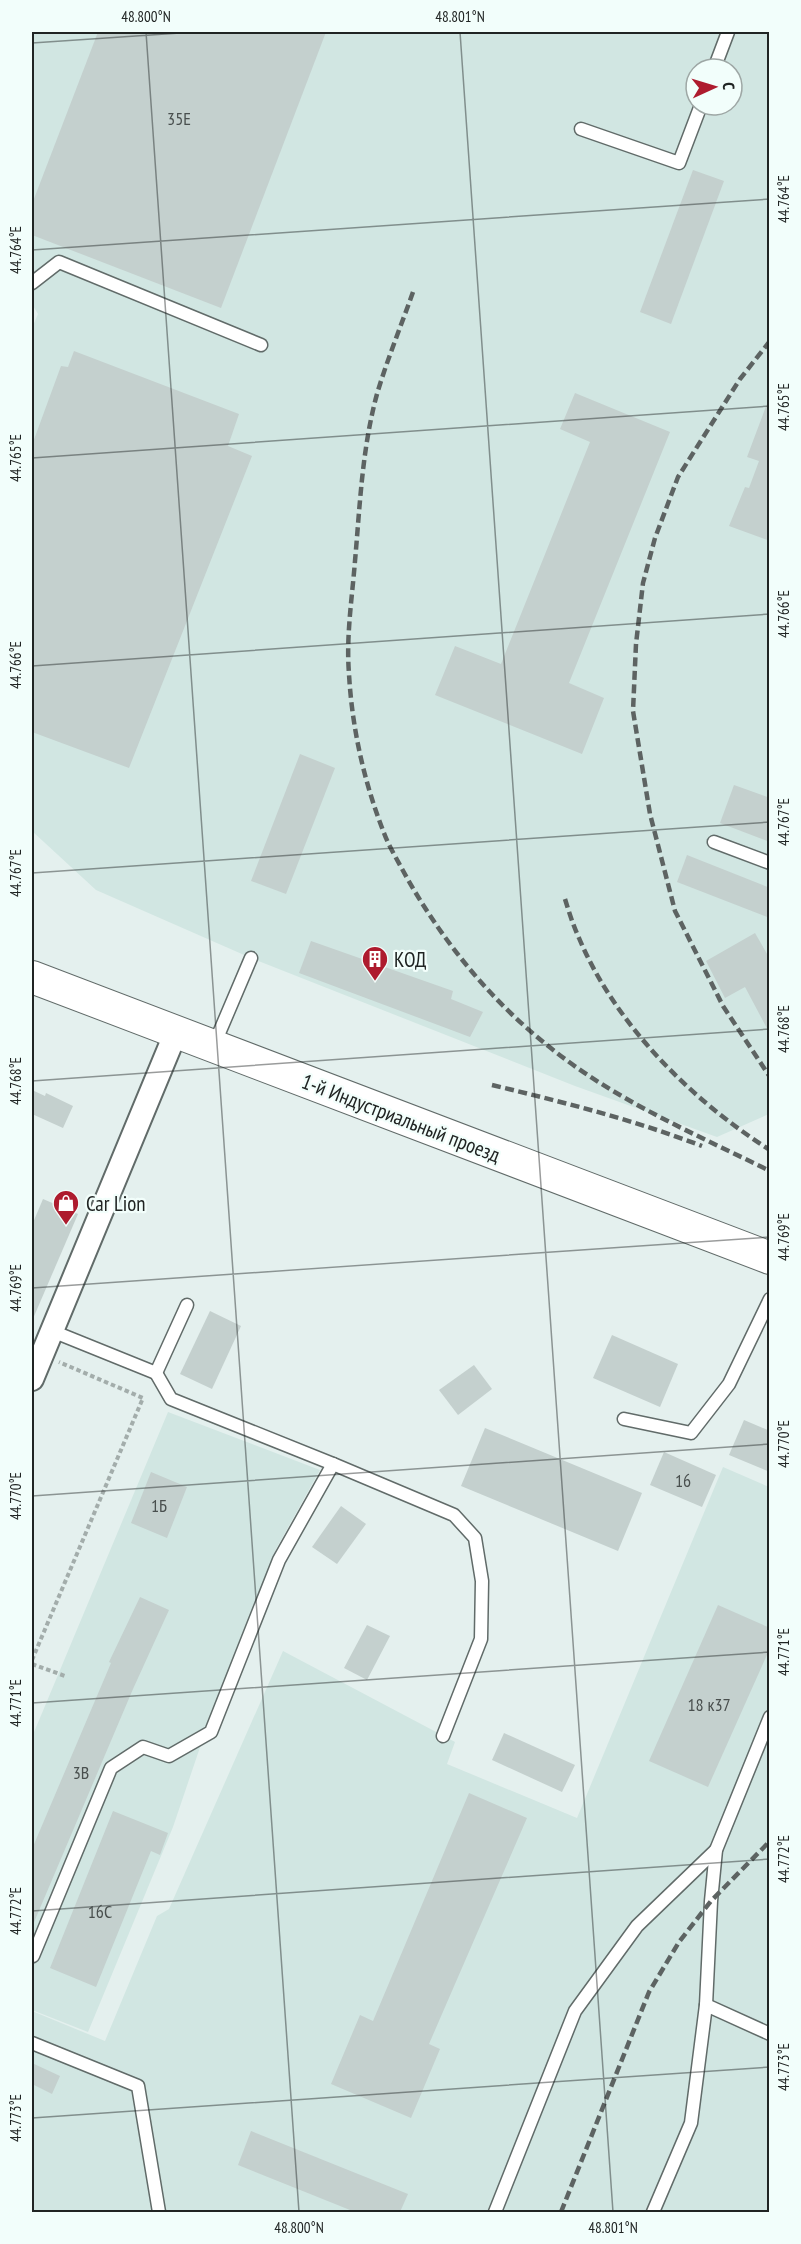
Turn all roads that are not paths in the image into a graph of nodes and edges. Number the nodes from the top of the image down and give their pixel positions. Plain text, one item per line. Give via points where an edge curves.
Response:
1 (728, 32) edge
2 (719, 57) edge
3 (696, 117) edge
4 (582, 129) dead end
5 (32, 283) edge
6 (261, 345) dead end
7 (714, 842) dead end
8 (770, 863) edge
9 (251, 958) dead end
10 (32, 977) edge
11 (176, 1032) junction
12 (213, 1046) junction
13 (770, 1258) edge
14 (770, 1299) edge
15 (188, 1305) dead end
16 (52, 1331) junction
17 (156, 1373) junction
18 (32, 1379) edge
19 (624, 1419) dead end
20 (333, 1464) junction
21 (770, 1717) edge
22 (443, 1736) dead end
23 (716, 1850) junction
24 (33, 1956) dead end
25 (706, 2005) junction
26 (770, 2034) edge
27 (32, 2043) edge
28 (159, 2212) edge
29 (495, 2212) edge
30 (653, 2212) edge

1 - 2 lane
3 - 4 lane via 679,163
5 - 6 lane via 60,262
7 - 8 lane
9 - 12 lane
10 - 11 street, 1-й Индустриальный проезд
11 - 12 street, 1-й Индустриальный проезд
11 - 16 street
12 - 13 street, 1-й Индустриальный проезд
14 - 19 lane via 729,1384 691,1433
15 - 17 lane
16 - 17 lane
16 - 18 street
17 - 20 lane via 171,1399
20 - 22 lane via 454,1515 475,1538 482,1581 481,1639
20 - 24 lane via 279,1560 211,1732 169,1756 143,1747 111,1768
21 - 23 lane
23 - 25 lane
23 - 29 lane via 637,1926 575,2012
25 - 26 lane
25 - 30 lane via 691,2123
27 - 28 lane via 138,2086

